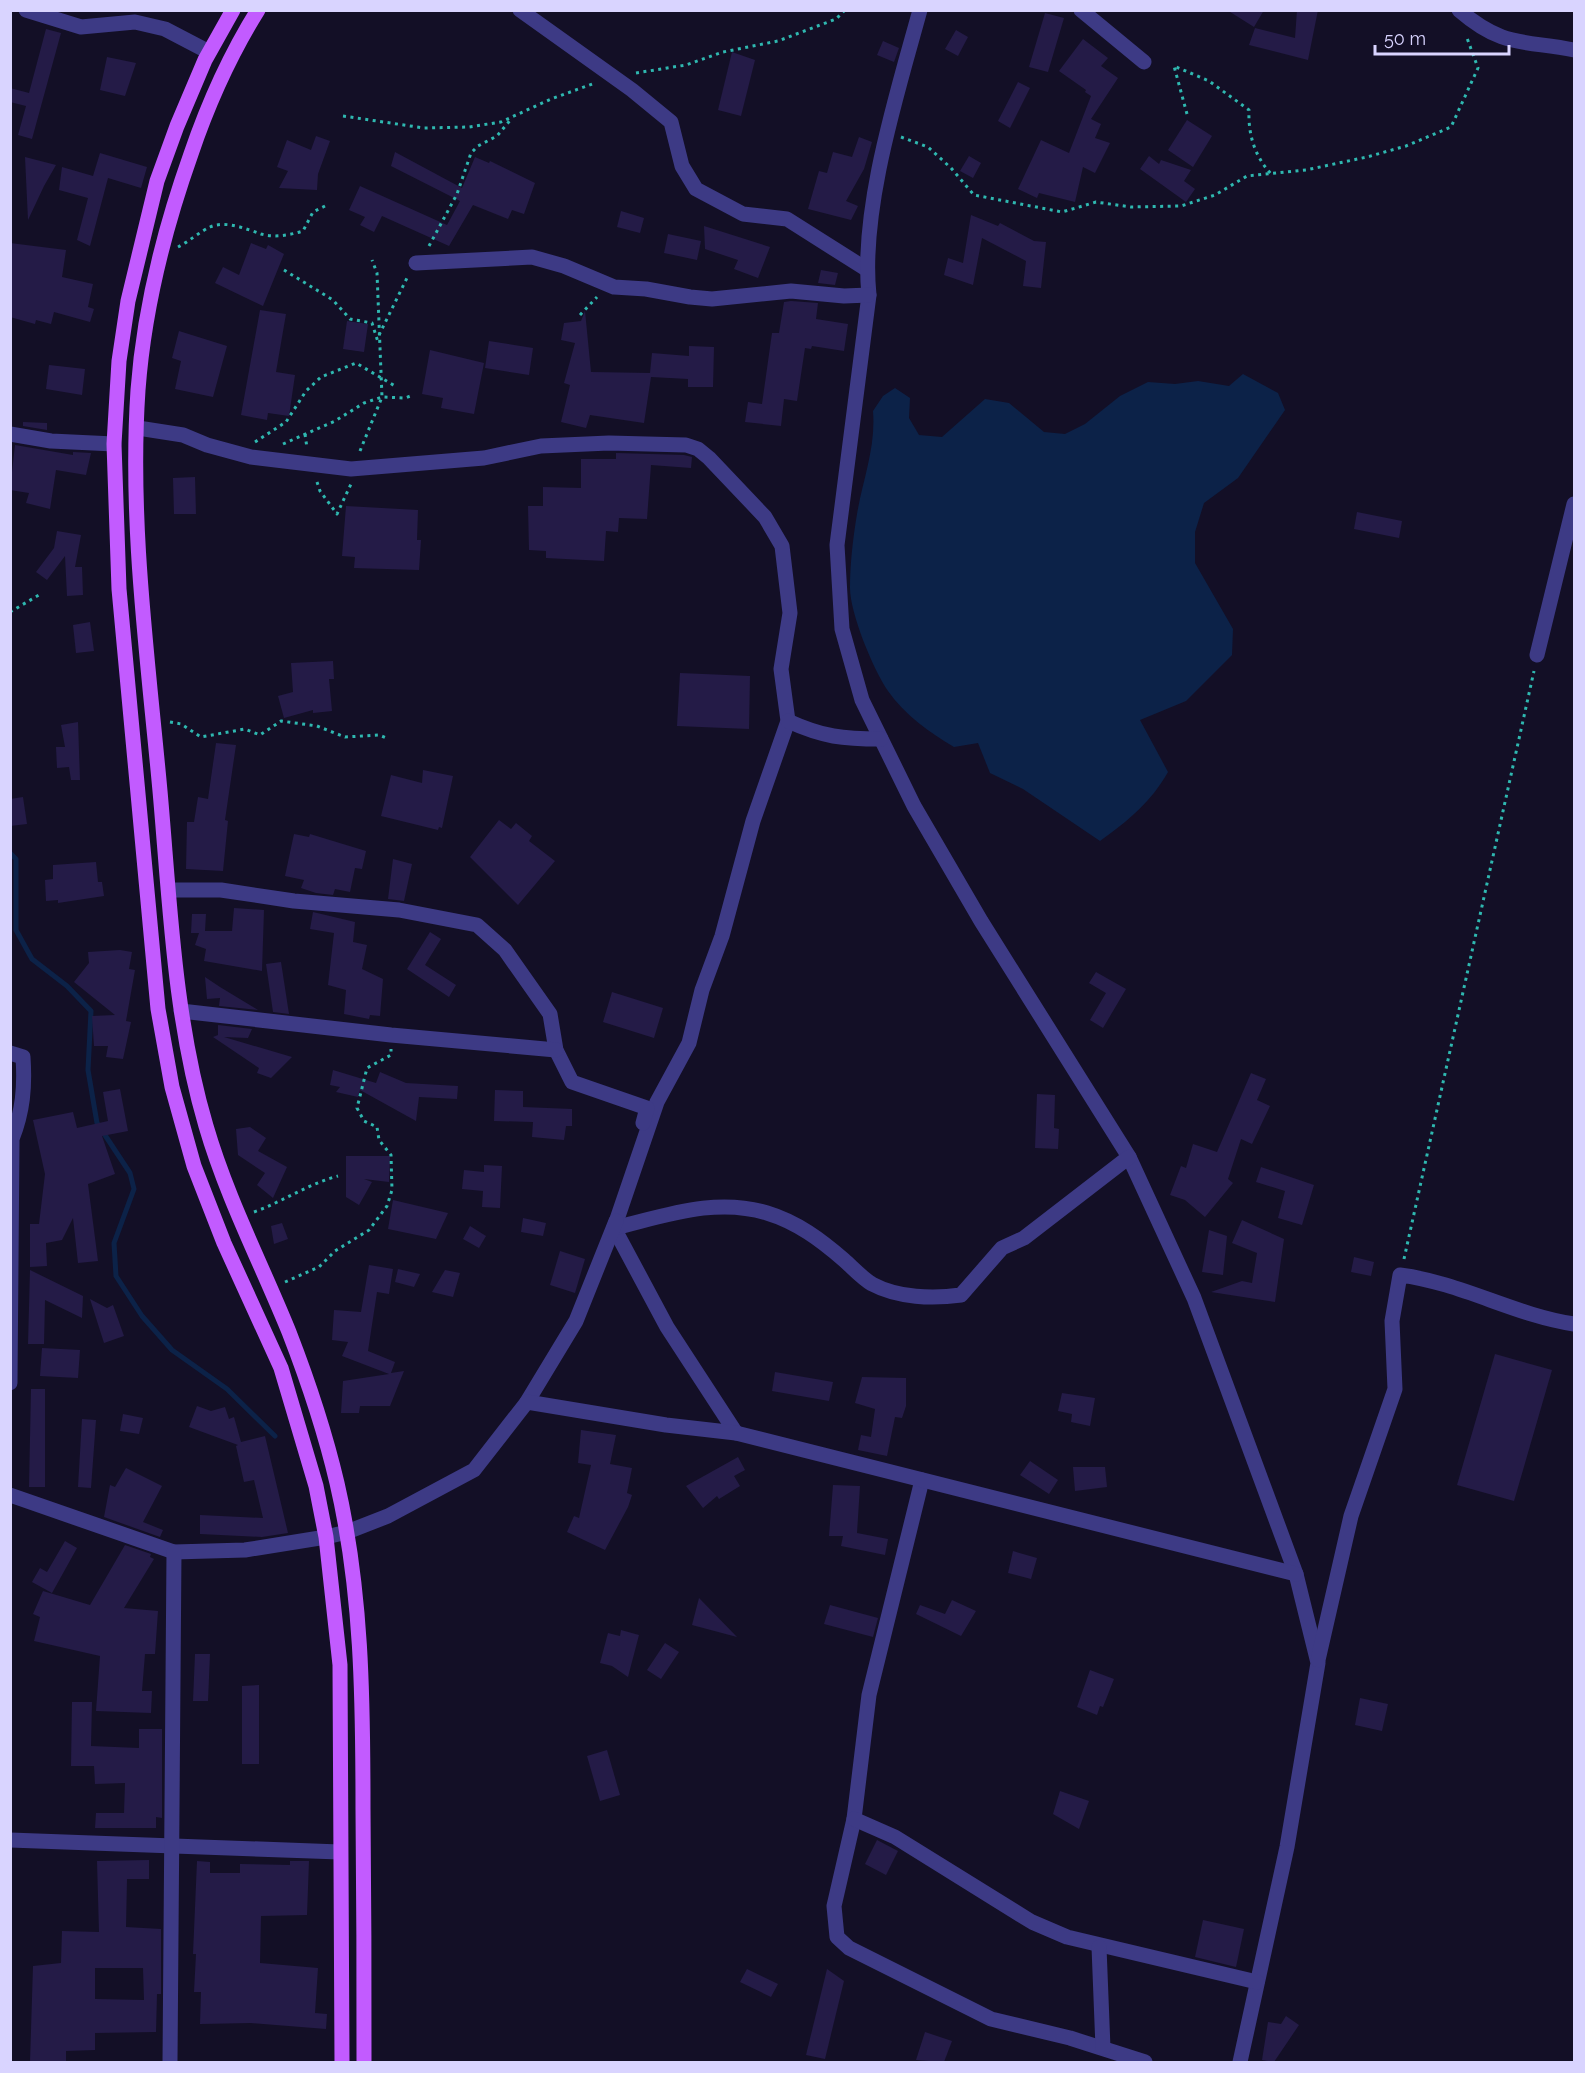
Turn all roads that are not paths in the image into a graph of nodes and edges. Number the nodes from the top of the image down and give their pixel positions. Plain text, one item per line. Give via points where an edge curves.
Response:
1 (26, 10) edge
2 (233, 10) edge
3 (258, 10) edge
4 (520, 10) edge
5 (920, 10) edge
6 (1081, 10) edge
7 (1459, 10) edge
8 (1575, 50) edge
9 (209, 52) junction
10 (1144, 62) dead end
11 (416, 263) road end
12 (866, 269) junction
13 (869, 295) junction
14 (138, 428) junction
15 (10, 434) edge
16 (114, 444) junction
17 (1575, 504) edge
18 (1537, 655) road end
19 (788, 721) junction
20 (881, 739) junction
21 (169, 890) junction
22 (181, 1011) junction
23 (556, 1050) junction
24 (10, 1053) edge
25 (1129, 1157) junction
26 (615, 1228) junction
27 (1575, 1324) edge
28 (10, 1383) edge
29 (526, 1402) junction
30 (736, 1433) junction
31 (921, 1480) junction
32 (10, 1495) edge
33 (347, 1532) junction
34 (326, 1537) junction
35 (174, 1552) junction
36 (1296, 1574) junction
37 (1318, 1663) junction
38 (854, 1819) junction
39 (10, 1840) edge
40 (173, 1846) junction
41 (340, 1852) junction
42 (1098, 1947) junction
43 (1257, 1982) junction
44 (1103, 2048) junction
45 (170, 2062) edge
46 (342, 2062) edge
47 (364, 2062) edge
48 (1145, 2062) edge
49 (1240, 2062) edge

1 - 9 street via 81,27 135,22 165,29
2 - 9 main road
3 - 14 main road via 198,135 161,249 147,317
4 - 12 street via 672,122 682,166 696,189 743,214 788,219
5 - 12 street via 888,133
6 - 10 street
7 - 8 street via 1474,23 1512,42
9 - 16 main road via 157,181 141,242 118,361
11 - 13 street via 532,257 614,287 712,299 791,291
12 - 13 street
13 - 20 street via 837,545 842,628 862,700
14 - 19 street via 183,435 251,457 353,469 484,458 541,446 609,442 686,445 698,449 765,517 783,546 790,613 781,669
14 - 21 main road via 137,518
15 - 16 street via 51,441
16 - 34 main road via 119,590 133,755 158,1009 172,1087 194,1166 281,1368
17 - 18 street
19 - 20 street via 816,734 841,739
19 - 26 street via 753,821 689,1043 657,1102
20 - 25 street via 914,806 981,921
21 - 22 main road
21 - 23 street via 221,890 399,910 477,925 505,950 550,1014
22 - 23 street
22 - 33 main road via 206,1124 239,1218 315,1403
23 - 26 street via 572,1082 647,1108
24 - 28 street via 23,1057 25,1088 12,1139
25 - 26 street via 1024,1238 1002,1248 962,1295 893,1293 870,1283 796,1223 766,1212 733,1206 700,1207
25 - 36 street via 1194,1298
26 - 29 street via 576,1321
26 - 30 street via 667,1326
27 - 37 street via 1524,1313 1434,1280 1400,1275 1392,1321 1395,1389 1351,1516
29 - 30 street
29 - 33 street via 474,1470 388,1516
30 - 31 street
31 - 36 street
31 - 38 street via 869,1695
32 - 35 street
33 - 34 street
33 - 47 main road via 361,1644
34 - 35 street via 245,1550
34 - 41 main road via 340,1665
35 - 40 street
36 - 37 street
37 - 43 street via 1287,1846
38 - 42 street via 895,1837 1032,1922
38 - 44 street via 834,1906 837,1937 849,1948 991,2019
39 - 40 street
40 - 41 street
40 - 45 street
41 - 46 main road
42 - 43 street
42 - 44 street
43 - 49 street
44 - 48 street

